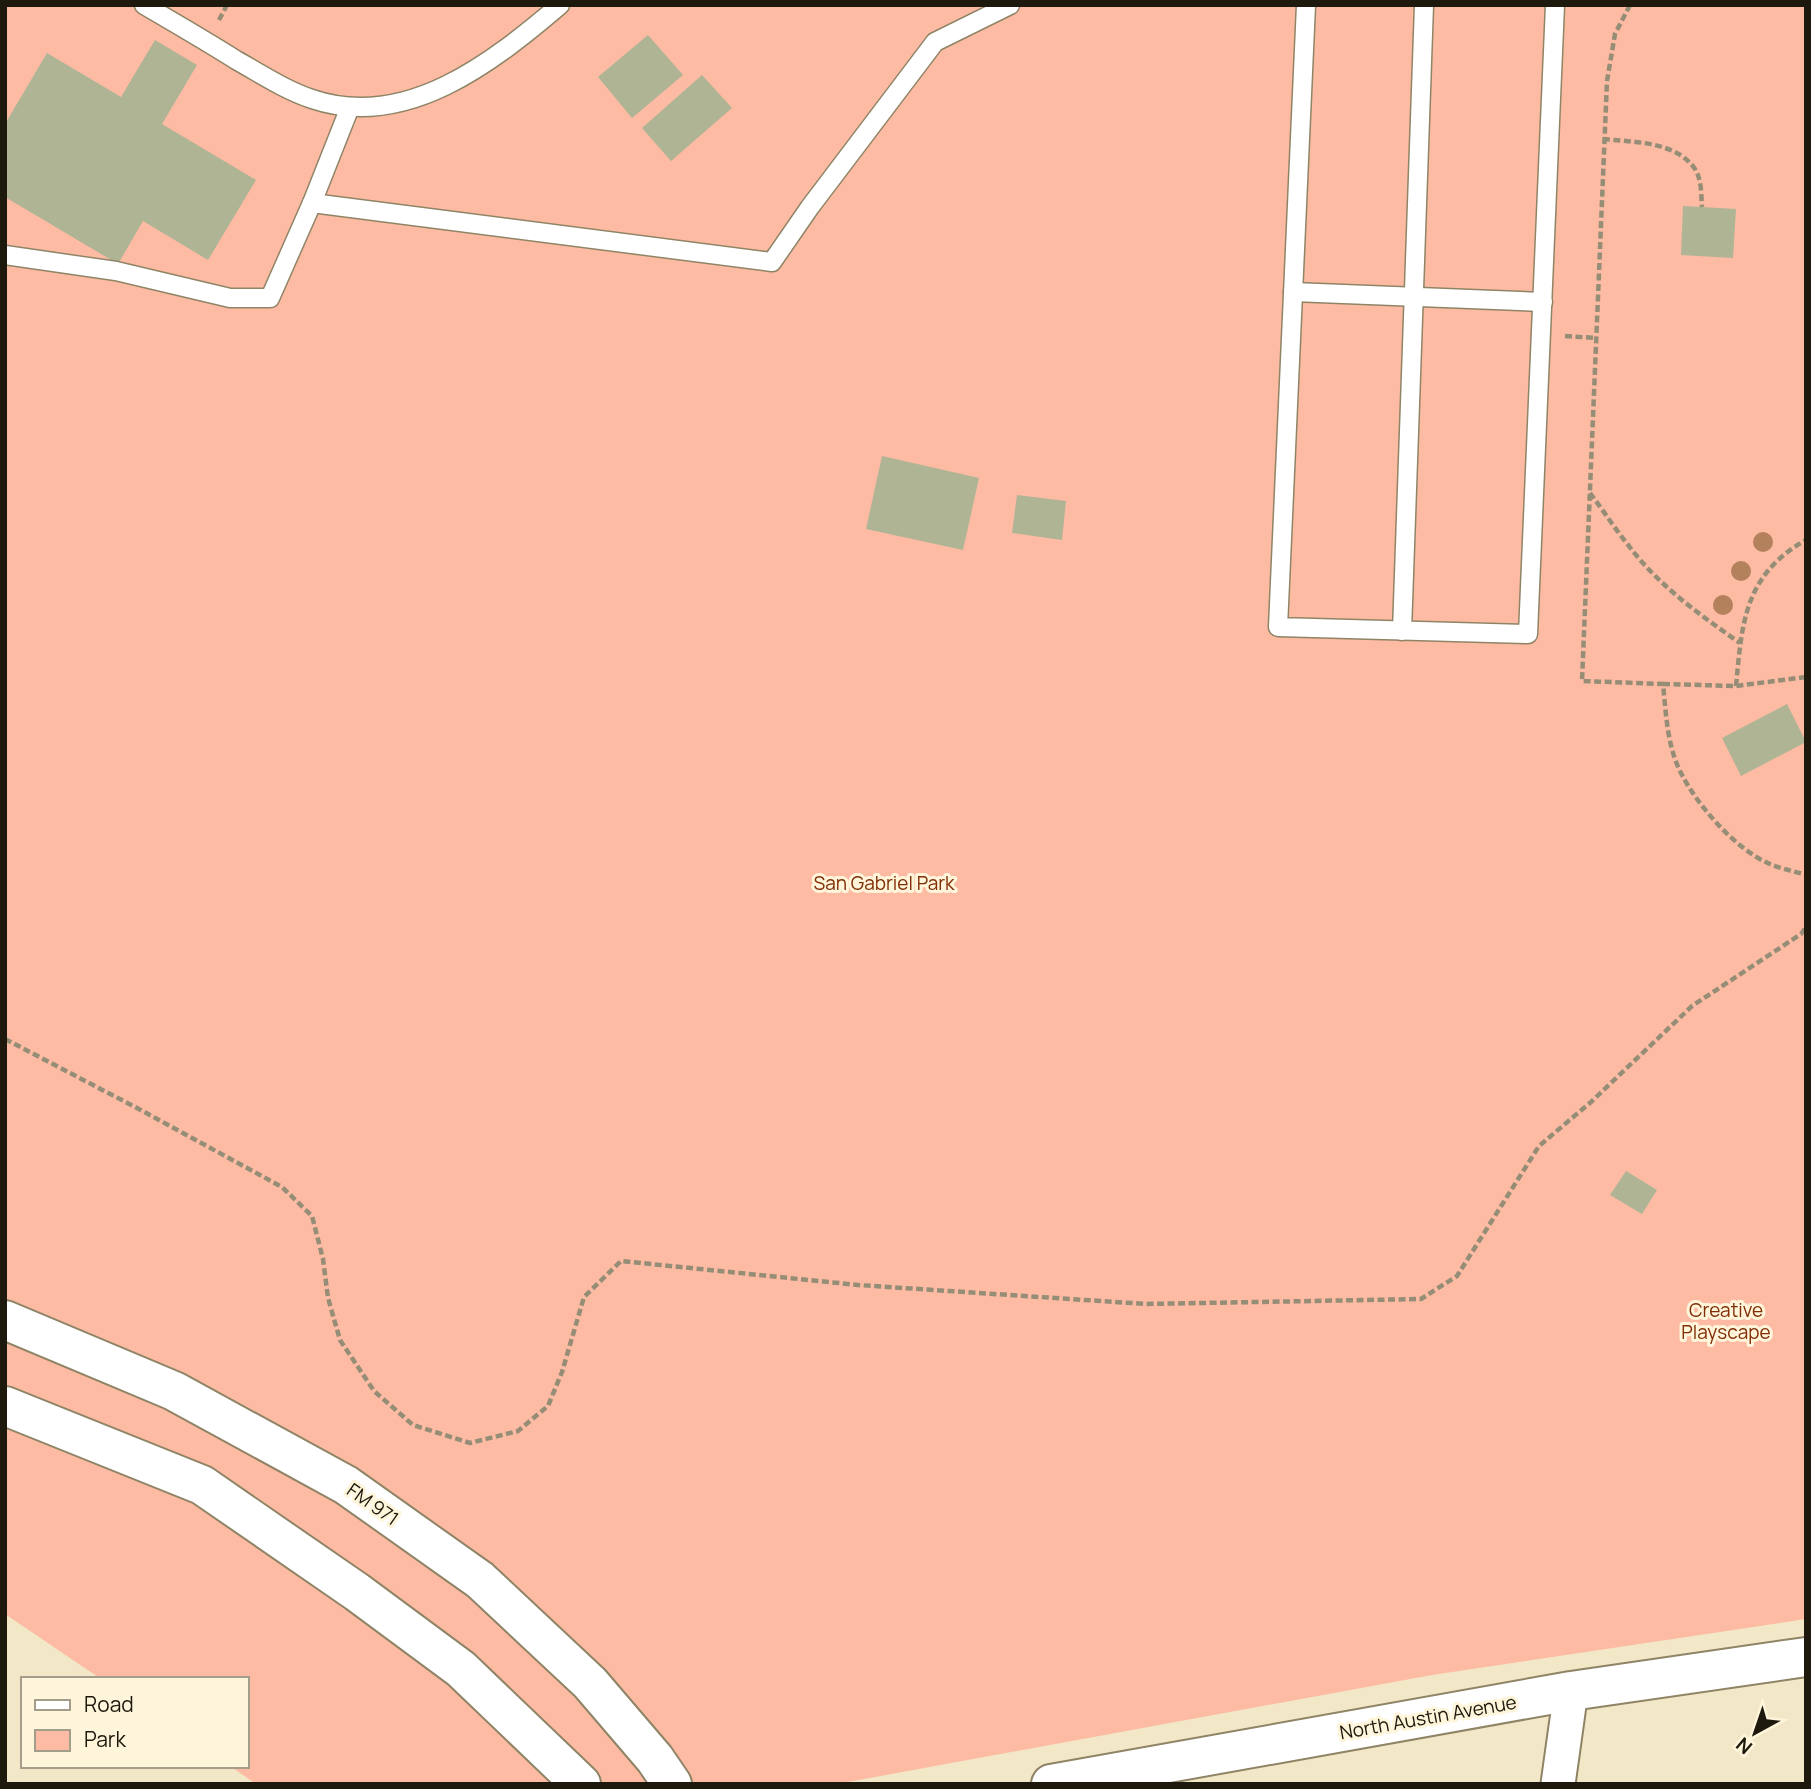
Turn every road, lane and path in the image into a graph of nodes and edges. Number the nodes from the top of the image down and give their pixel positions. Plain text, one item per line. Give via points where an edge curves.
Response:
1 (144, 5) edge
2 (560, 5) edge
3 (1010, 5) edge
4 (1306, 5) edge
5 (1424, 5) edge
6 (1555, 5) edge
7 (1630, 5) edge
8 (350, 107) junction
9 (1603, 139) junction
10 (312, 203) junction
11 (1702, 207) dead end
12 (5, 255) edge
13 (1293, 292) junction
14 (1414, 297) junction
15 (1543, 302) junction
16 (1557, 335) dead end
17 (1596, 338) junction
18 (1590, 492) junction
19 (1806, 540) edge
20 (1402, 631) junction
21 (1740, 643) junction
22 (1806, 677) edge
23 (1663, 684) junction
24 (1736, 686) junction
25 (1806, 875) edge
26 (1806, 927) edge
27 (5, 1039) edge
28 (5, 1320) edge
29 (5, 1406) edge
30 (1806, 1657) edge
31 (1571, 1691) junction
32 (581, 1784) edge
33 (672, 1784) edge
34 (1051, 1784) edge
35 (1558, 1784) edge

1 - 8 lane via 273,82 313,100
2 - 8 lane via 516,43 438,90 394,104
3 - 10 lane via 935,42 772,262
4 - 13 lane
5 - 14 lane
6 - 15 lane
7 - 9 path via 1609,57
8 - 10 lane
9 - 11 path via 1635,140 1684,159 1695,170
9 - 17 path
10 - 12 lane via 270,298 230,298 116,271
13 - 14 lane
13 - 20 lane via 1278,627
14 - 15 lane
14 - 20 lane
15 - 20 lane via 1528,634
16 - 17 path
17 - 18 path
18 - 21 path via 1630,548 1663,582
18 - 23 path via 1583,681
19 - 21 path via 1767,572 1750,599
21 - 24 path
22 - 24 path
23 - 24 path
23 - 25 path via 1668,734 1681,773 1705,809 1734,841 1768,863
26 - 27 path via 1692,1006 1539,1146 1457,1276 1421,1300 1146,1304 858,1285 621,1261 584,1297 548,1406 518,1431 470,1443 413,1425 373,1391 340,1340 312,1216 282,1187
28 - 33 main road, FM 971 / FM 971 via 174,1391 346,1485 480,1580 590,1683
29 - 32 main road via 202,1485 461,1670
30 - 31 main road, North Austin Avenue
31 - 34 main road, North Austin Avenue
31 - 35 street

